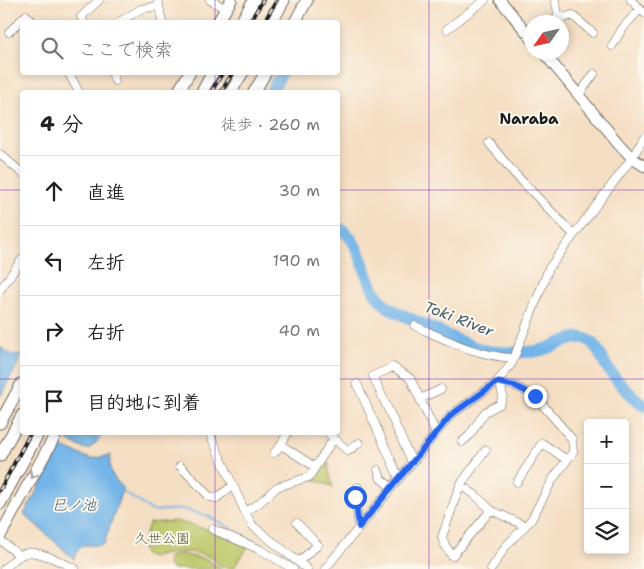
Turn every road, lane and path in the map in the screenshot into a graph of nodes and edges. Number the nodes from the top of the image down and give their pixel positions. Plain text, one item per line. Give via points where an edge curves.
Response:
1 (99, 0) edge
2 (210, 0) edge
3 (254, 0) edge
4 (284, 0) edge
5 (307, 0) edge
6 (485, 0) edge
7 (500, 0) edge
8 (555, 0) edge
9 (631, 0) edge
10 (159, 3) edge
11 (229, 5) edge
12 (642, 11) edge
13 (559, 15) edge
14 (569, 16) edge
15 (21, 20) edge
16 (31, 20) edge
17 (83, 20) edge
18 (122, 20) edge
19 (162, 20) edge
20 (219, 20) edge
21 (242, 20) edge
22 (273, 20) edge
23 (295, 20) edge
24 (20, 21) edge
25 (447, 29) dead end
26 (524, 29) edge
27 (9, 32) dead end
28 (593, 32) dead end
29 (612, 46) dead end
30 (549, 60) edge
31 (594, 74) dead end
32 (70, 75) edge
33 (113, 75) edge
34 (188, 75) edge
35 (211, 75) edge
36 (241, 75) edge
37 (264, 75) edge
38 (115, 81) dead end
39 (78, 90) edge
40 (179, 90) edge
41 (203, 90) edge
42 (233, 90) edge
43 (255, 90) edge
44 (578, 96) junction
45 (644, 137) edge
46 (489, 143) dead end
47 (0, 154) edge
48 (632, 158) junction
49 (644, 166) edge
50 (20, 171) edge
51 (574, 235) junction
52 (20, 262) edge
53 (0, 290) edge
54 (415, 326) dead end
55 (514, 357) junction
56 (500, 383) junction
57 (357, 384) dead end
58 (20, 387) edge
59 (442, 389) dead end
60 (420, 399) junction
61 (20, 419) edge
62 (0, 423) edge
63 (436, 433) junction
64 (38, 435) edge
65 (55, 435) edge
66 (210, 435) edge
67 (286, 435) edge
68 (330, 435) edge
69 (334, 438) junction
70 (462, 442) dead end
71 (359, 443) dead end
72 (280, 444) junction
73 (486, 450) dead end
74 (274, 453) dead end
75 (0, 456) edge
76 (567, 460) junction
77 (412, 462) junction
78 (180, 466) dead end
79 (315, 467) junction
80 (378, 470) dead end
81 (399, 478) junction
82 (517, 482) dead end
83 (233, 485) junction
84 (460, 485) junction
85 (358, 487) dead end
86 (391, 487) junction
87 (0, 504) edge
88 (491, 510) junction
89 (245, 512) junction
90 (297, 523) dead end
91 (525, 526) junction
92 (359, 527) junction
93 (212, 529) dead end
94 (0, 536) edge
95 (0, 540) edge
96 (20, 556) junction
97 (296, 566) edge
98 (4, 569) edge
99 (74, 569) edge
100 (307, 569) edge
101 (325, 569) edge
102 (491, 569) edge

1 - 17 street via 81,17
2 - 11 street
3 - 21 main road
4 - 22 main road
5 - 23 main road
6 - 25 street
7 - 26 street
8 - 13 street
9 - 12 street
10 - 18 street
10 - 19 street
11 - 20 main road
12 - 29 street via 622,29
14 - 28 street via 572,15
15 - 16 street via 26,15
24 - 27 street
30 - 44 street
31 - 44 street
32 - 39 street
33 - 38 street
34 - 40 main road
35 - 41 main road
36 - 42 main road
37 - 43 main road
44 - 48 street
45 - 48 street
46 - 51 street
47 - 50 street
48 - 49 street
48 - 51 street
51 - 55 street via 550,268
52 - 53 street
54 - 55 street via 466,349 492,356
55 - 56 street
56 - 63 street via 451,415
56 - 70 street via 503,396 500,404 485,412
56 - 76 street via 535,396 572,439 574,452
57 - 81 street
58 - 62 main road
59 - 60 street
60 - 63 street
60 - 77 street via 410,378 393,367 373,376
61 - 75 main road
63 - 77 street
64 - 87 main road
65 -> 94 main road
66 - 83 street
67 - 72 street
68 - 69 street
69 - 71 street via 348,451
69 - 79 street
72 - 74 street
72 - 79 street
73 - 84 street
76 - 82 street via 542,443
76 - 91 street
77 - 81 street
78 - 83 street via 210,497 217,498
79 - 89 street via 309,477 277,487
80 - 86 street via 381,479
81 - 86 street
83 - 89 street
84 - 88 street
84 - 88 street via 442,537 452,556
85 - 92 street via 355,497
86 - 92 street
88 - 91 street
89 - 97 street via 253,526
90 - 97 street via 318,545
91 - 102 street
92 - 101 street
93 - 97 street
95 - 96 street
96 - 98 street
96 - 99 street via 37,554
97 - 100 street

